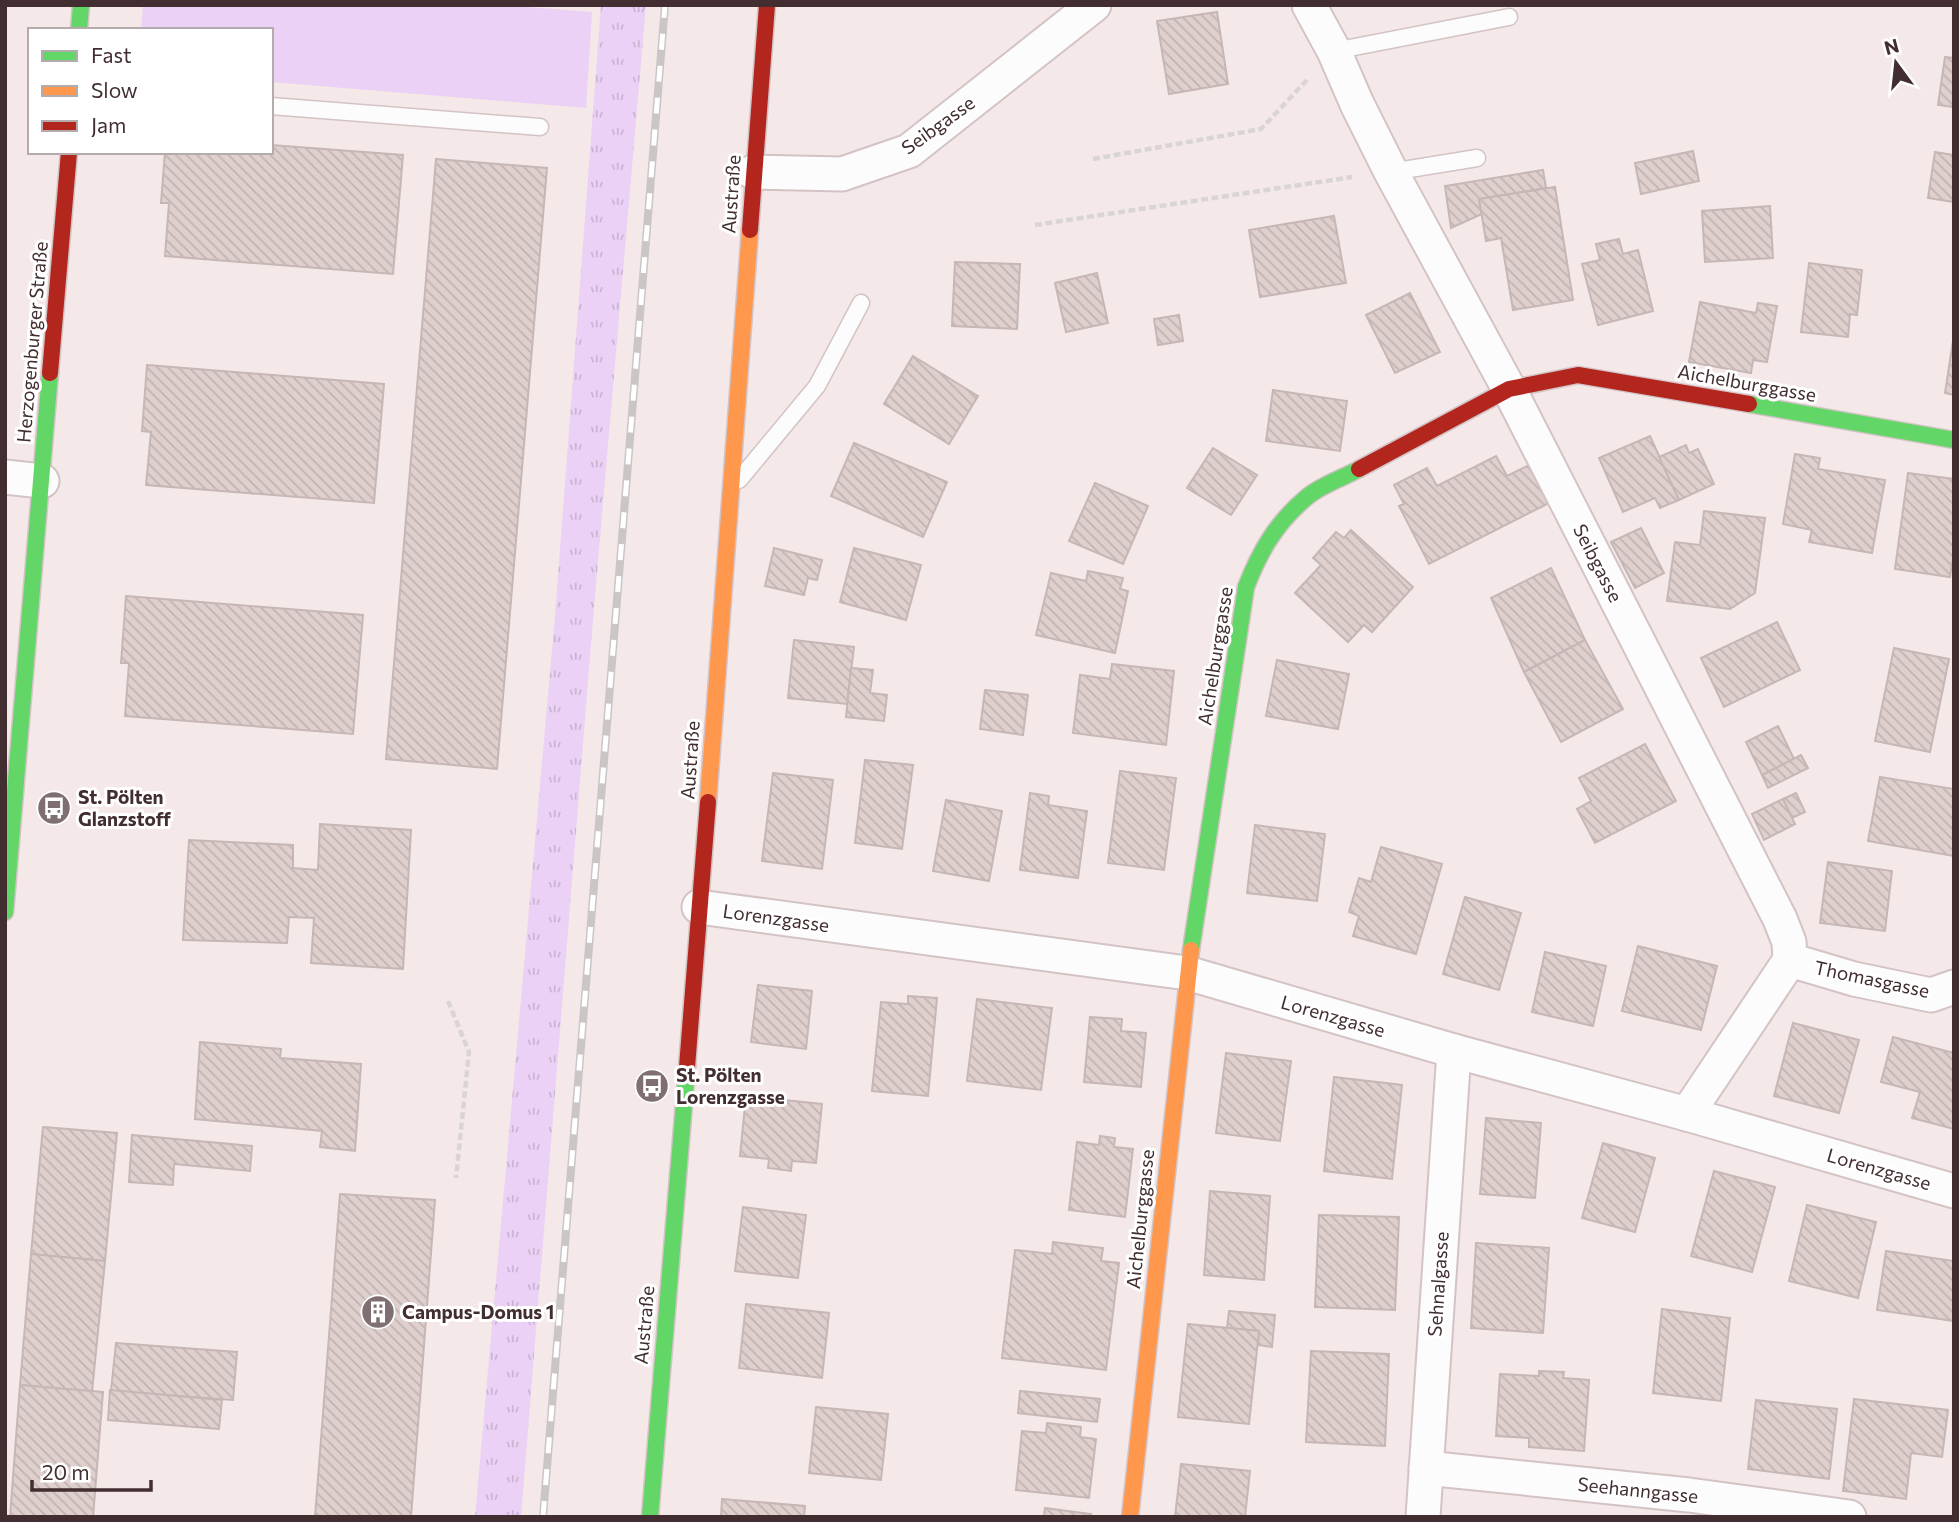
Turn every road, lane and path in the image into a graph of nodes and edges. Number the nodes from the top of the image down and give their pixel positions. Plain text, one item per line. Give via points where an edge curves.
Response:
1 (81, 5) edge
2 (767, 5) edge
3 (1094, 5) edge
4 (1309, 5) edge
5 (1509, 17) dead end
6 (79, 28) edge
7 (1334, 51) junction
8 (273, 106) edge
9 (540, 127) dead end
10 (69, 154) edge
11 (1477, 158) dead end
12 (1093, 159) dead end
13 (753, 172) junction
14 (1391, 172) junction
15 (1035, 225) dead end
16 (861, 303) dead end
17 (1509, 388) junction
18 (1954, 440) edge
19 (5, 477) edge
20 (41, 481) junction
21 (731, 490) junction
22 (10, 806) edge
23 (699, 907) junction
24 (5, 912) edge
25 (1790, 960) junction
26 (1187, 973) junction
27 (1954, 987) edge
28 (448, 1001) dead end
29 (1454, 1052) junction
30 (1687, 1114) junction
31 (456, 1178) dead end
32 (1954, 1191) edge
33 (1426, 1468) junction
34 (1688, 1506) edge
35 (650, 1517) edge
36 (1130, 1517) edge
37 (1423, 1517) edge
38 (1849, 1517) edge

1 - 6 street
2 - 13 street, Austraße
3 - 13 street, Seibgasse via 909,151 842,174
4 - 7 street, Seibgasse
5 - 7 lane
7 - 12 path via 1261,129
7 - 14 street, Seibgasse
8 - 9 lane
10 - 20 street, Herzogenburger Straße
11 - 14 lane
13 - 21 street, Austraße
14 - 15 path
14 - 17 street, Seibgasse
16 - 21 lane via 817,386
17 - 18 street, Aichelburggasse via 1578,375
17 - 25 street, Seibgasse via 1780,919
17 - 26 street, Aichelburggasse via 1308,496 1259,553 1246,587
19 - 20 street
20 - 22 street, Herzogenburger Straße
21 - 23 street, Austraße
22 - 24 street, Herzogenburger Straße
23 - 26 street, Lorenzgasse
23 - 35 street, Austraße
25 - 27 street, Thomasgasse via 1931,995
25 - 30 street
26 - 29 street, Lorenzgasse
26 - 36 street, Aichelburggasse
28 - 31 path via 469,1052
29 - 30 street, Lorenzgasse
29 - 33 street, Sehnalgasse
30 - 32 street, Lorenzgasse
33 - 34 street, Seehanngasse
33 - 37 street, Sehnalgasse
34 - 38 street, Seehanngasse

